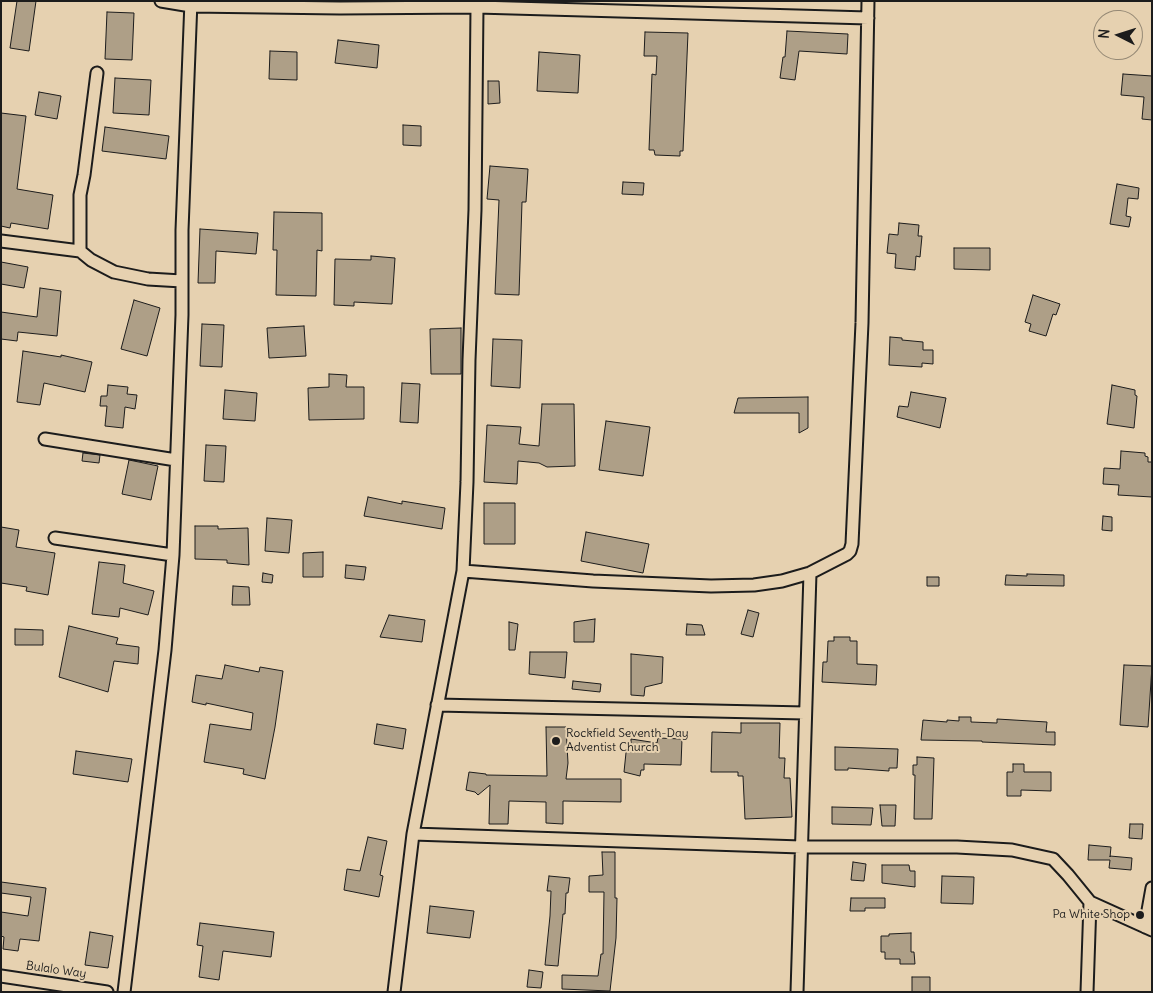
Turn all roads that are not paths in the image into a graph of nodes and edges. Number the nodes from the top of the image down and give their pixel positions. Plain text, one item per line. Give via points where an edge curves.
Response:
1 (161, 1) edge
2 (868, 1) edge
3 (191, 4) edge
4 (477, 7) junction
5 (868, 18) junction
6 (97, 73) dead end
7 (1, 241) edge
8 (80, 251) junction
9 (182, 281) junction
10 (45, 439) dead end
11 (176, 460) junction
12 (55, 538) dead end
13 (173, 555) junction
14 (463, 571) junction
15 (810, 573) junction
16 (437, 705) junction
17 (805, 713) junction
18 (412, 834) junction
19 (801, 847) junction
20 (1152, 888) edge
21 (1090, 902) junction
22 (1148, 928) edge
23 (1, 976) edge
24 (107, 992) edge
25 (124, 992) edge
26 (394, 992) edge
27 (797, 992) edge
28 (1086, 992) edge

1 - 3 street
2 - 5 street
3 - 4 street
3 - 9 street
4 - 5 street
4 - 14 street via 475,210
5 - 15 street via 862,323 852,544 847,554
6 - 8 street via 80,195
7 - 8 street
8 - 9 street via 114,272
9 - 11 street
10 - 11 street
11 - 13 street
12 - 13 street
13 - 25 street via 165,650
14 - 15 street via 711,586 754,585
14 - 16 street
15 - 17 street
16 - 17 street
16 - 18 street
17 - 19 street
18 - 19 street
18 - 26 street
19 - 21 street via 1012,850 1053,859
19 - 27 street
20 - 22 street
21 - 22 street
21 - 28 street
23 - 24 street, Bulalo Way

